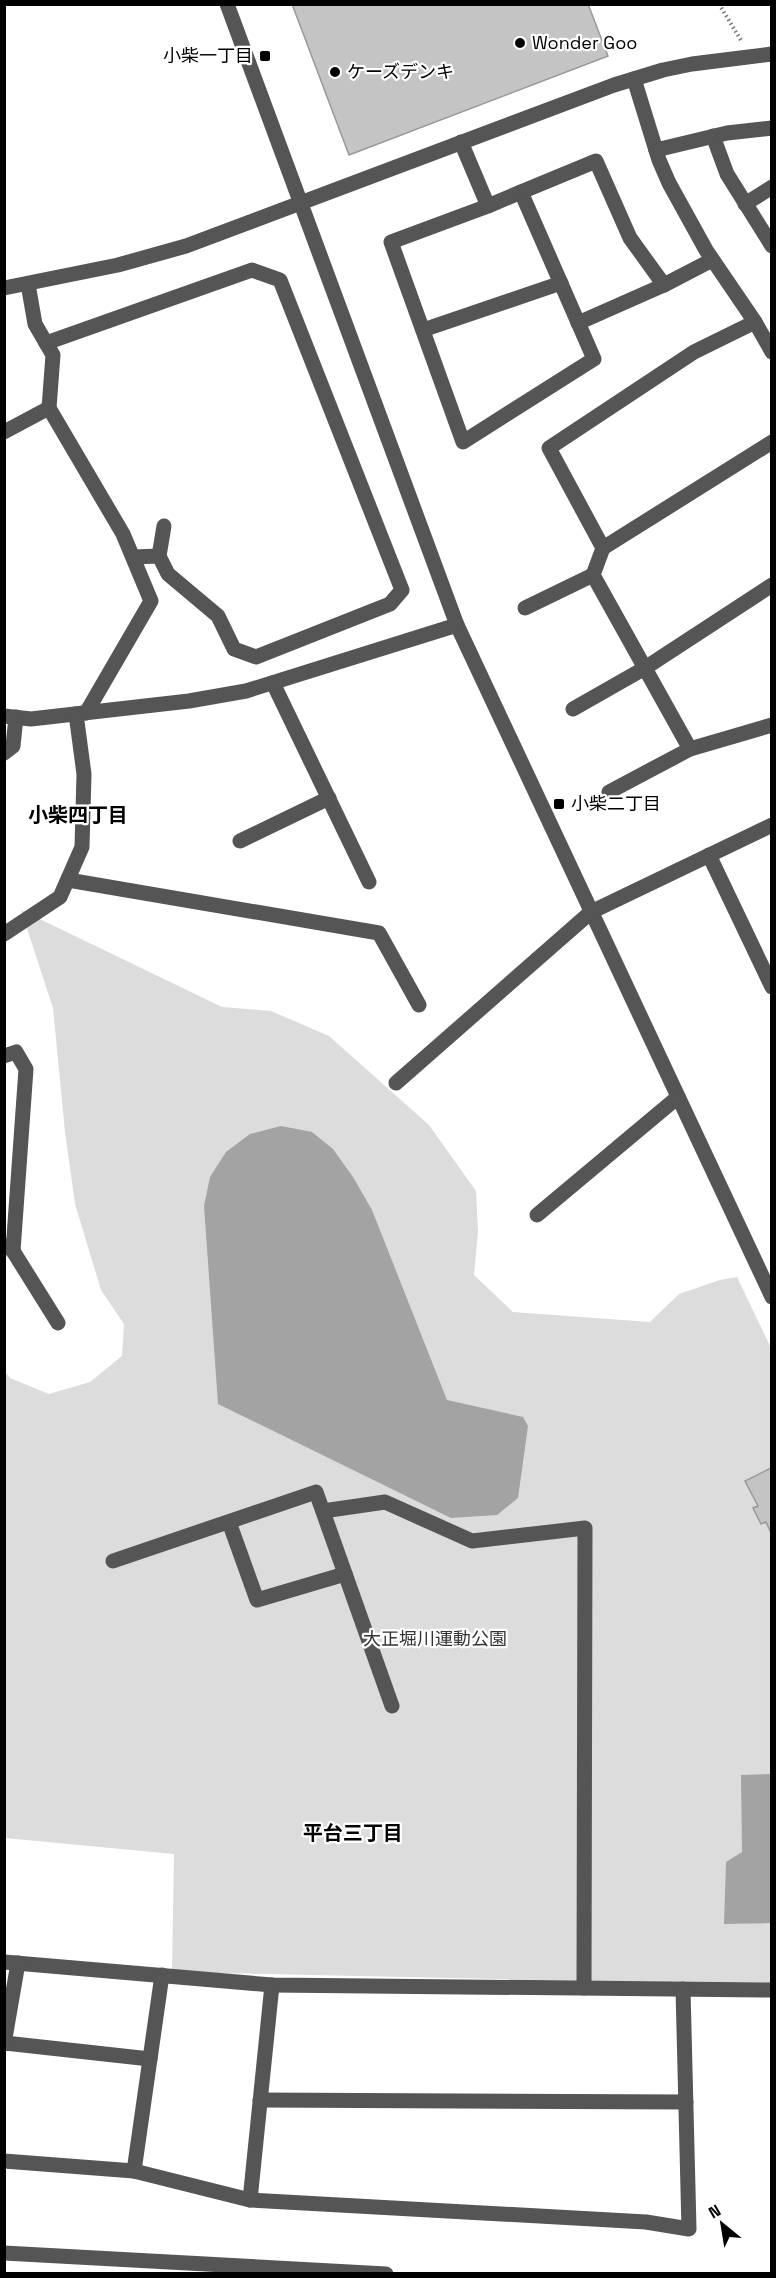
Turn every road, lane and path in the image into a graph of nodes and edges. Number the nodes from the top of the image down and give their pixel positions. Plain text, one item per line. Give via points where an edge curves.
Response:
1 (228, 4) edge
2 (718, 4) edge
3 (771, 54) edge
4 (750, 56) junction
5 (634, 79) junction
6 (771, 128) edge
7 (713, 136) junction
8 (461, 142) junction
9 (656, 150) junction
10 (771, 188) edge
11 (521, 192) junction
12 (301, 202) junction
13 (745, 204) junction
14 (488, 206) junction
15 (771, 246) edge
16 (712, 260) junction
17 (561, 283) junction
18 (28, 284) junction
19 (664, 285) junction
20 (4, 288) edge
21 (755, 322) junction
22 (578, 323) junction
23 (423, 330) junction
24 (46, 343) junction
25 (771, 352) edge
26 (49, 408) junction
27 (4, 432) edge
28 (771, 442) edge
29 (164, 526) dead end
30 (603, 548) junction
31 (159, 556) junction
32 (133, 557) junction
33 (593, 575) junction
34 (771, 585) edge
35 (525, 608) dead end
36 (457, 625) junction
37 (645, 668) junction
38 (273, 682) junction
39 (573, 709) dead end
40 (81, 713) junction
41 (10, 716) edge
42 (771, 725) edge
43 (690, 749) junction
44 (4, 753) edge
45 (609, 792) dead end
46 (328, 798) junction
47 (771, 825) edge
48 (240, 841) dead end
49 (709, 855) junction
50 (68, 880) junction
51 (369, 882) dead end
52 (591, 912) junction
53 (4, 934) edge
54 (771, 987) edge
55 (418, 1005) dead end
56 (4, 1056) edge
57 (396, 1083) dead end
58 (678, 1097) junction
59 (537, 1215) dead end
60 (9, 1248) edge
61 (766, 1268) edge
62 (771, 1297) edge
63 (58, 1323) dead end
64 (323, 1511) junction
65 (229, 1522) junction
66 (113, 1561) dead end
67 (345, 1574) junction
68 (392, 1706) dead end
69 (11, 1963) edge
70 (162, 1975) junction
71 (272, 1985) junction
72 (584, 1988) junction
73 (683, 1989) junction
74 (771, 1990) edge
75 (5, 2043) edge
76 (150, 2059) junction
77 (260, 2100) junction
78 (686, 2102) junction
79 (4, 2161) edge
80 (134, 2171) junction
81 (250, 2199) junction
82 (4, 2253) edge
83 (386, 2274) edge

1 - 12 street
2 - 4 path
3 - 4 street
4 - 5 street via 682,66
5 - 8 street
5 - 9 street
6 - 7 street
7 - 9 street
7 - 13 street via 727,174
8 - 12 street
8 - 14 street
9 - 16 street via 669,183
10 - 13 street
11 - 14 street
11 - 17 street
11 - 19 street via 596,161 630,238
12 - 18 street via 186,246
12 - 36 street
13 - 15 street
14 - 23 street via 392,242
16 - 19 street
16 - 21 street
17 - 22 street
17 - 23 street
18 - 20 street
18 - 24 street via 34,324
19 - 22 street
21 - 25 street
21 - 30 street via 694,352 549,448
22 - 23 street via 594,359 463,442
24 - 26 street via 53,355
24 - 31 street via 252,270 280,280 402,590 390,604 256,657 234,649 218,616 168,574
26 - 27 street
26 - 32 street
28 - 30 street
29 - 31 street
30 - 33 street
31 - 32 street
32 - 40 street via 151,601
33 - 35 street
33 - 37 street
34 - 37 street
36 - 38 street
36 - 52 street
37 - 39 street
37 - 43 street
38 - 40 street via 189,701
38 - 46 street
40 - 41 street via 31,719
40 - 50 street via 82,847
41 - 44 street via 13,746
42 - 43 street
43 - 45 street
46 - 48 street
46 - 51 street
47 - 49 street
49 - 52 street
49 - 54 street
50 - 53 street via 60,897
50 - 55 street via 379,933
52 - 57 street
52 - 58 street
56 - 60 street via 16,1052 26,1069
58 - 59 street
58 - 61 street
60 - 63 street
61 - 62 street
64 - 65 street via 316,1492
64 - 67 street
64 - 72 street via 385,1502 472,1541 585,1528
65 - 66 street
65 - 67 street via 257,1600
67 - 68 street
69 - 70 street
69 - 75 street
70 - 71 street
70 - 76 street
71 - 72 street
71 - 77 street
72 - 73 street
73 - 74 street
73 - 78 street
75 - 76 street
76 - 80 street
77 - 78 street
77 - 81 street
78 - 81 street via 689,2229 646,2222
79 - 80 street
80 - 81 street
82 - 83 street

